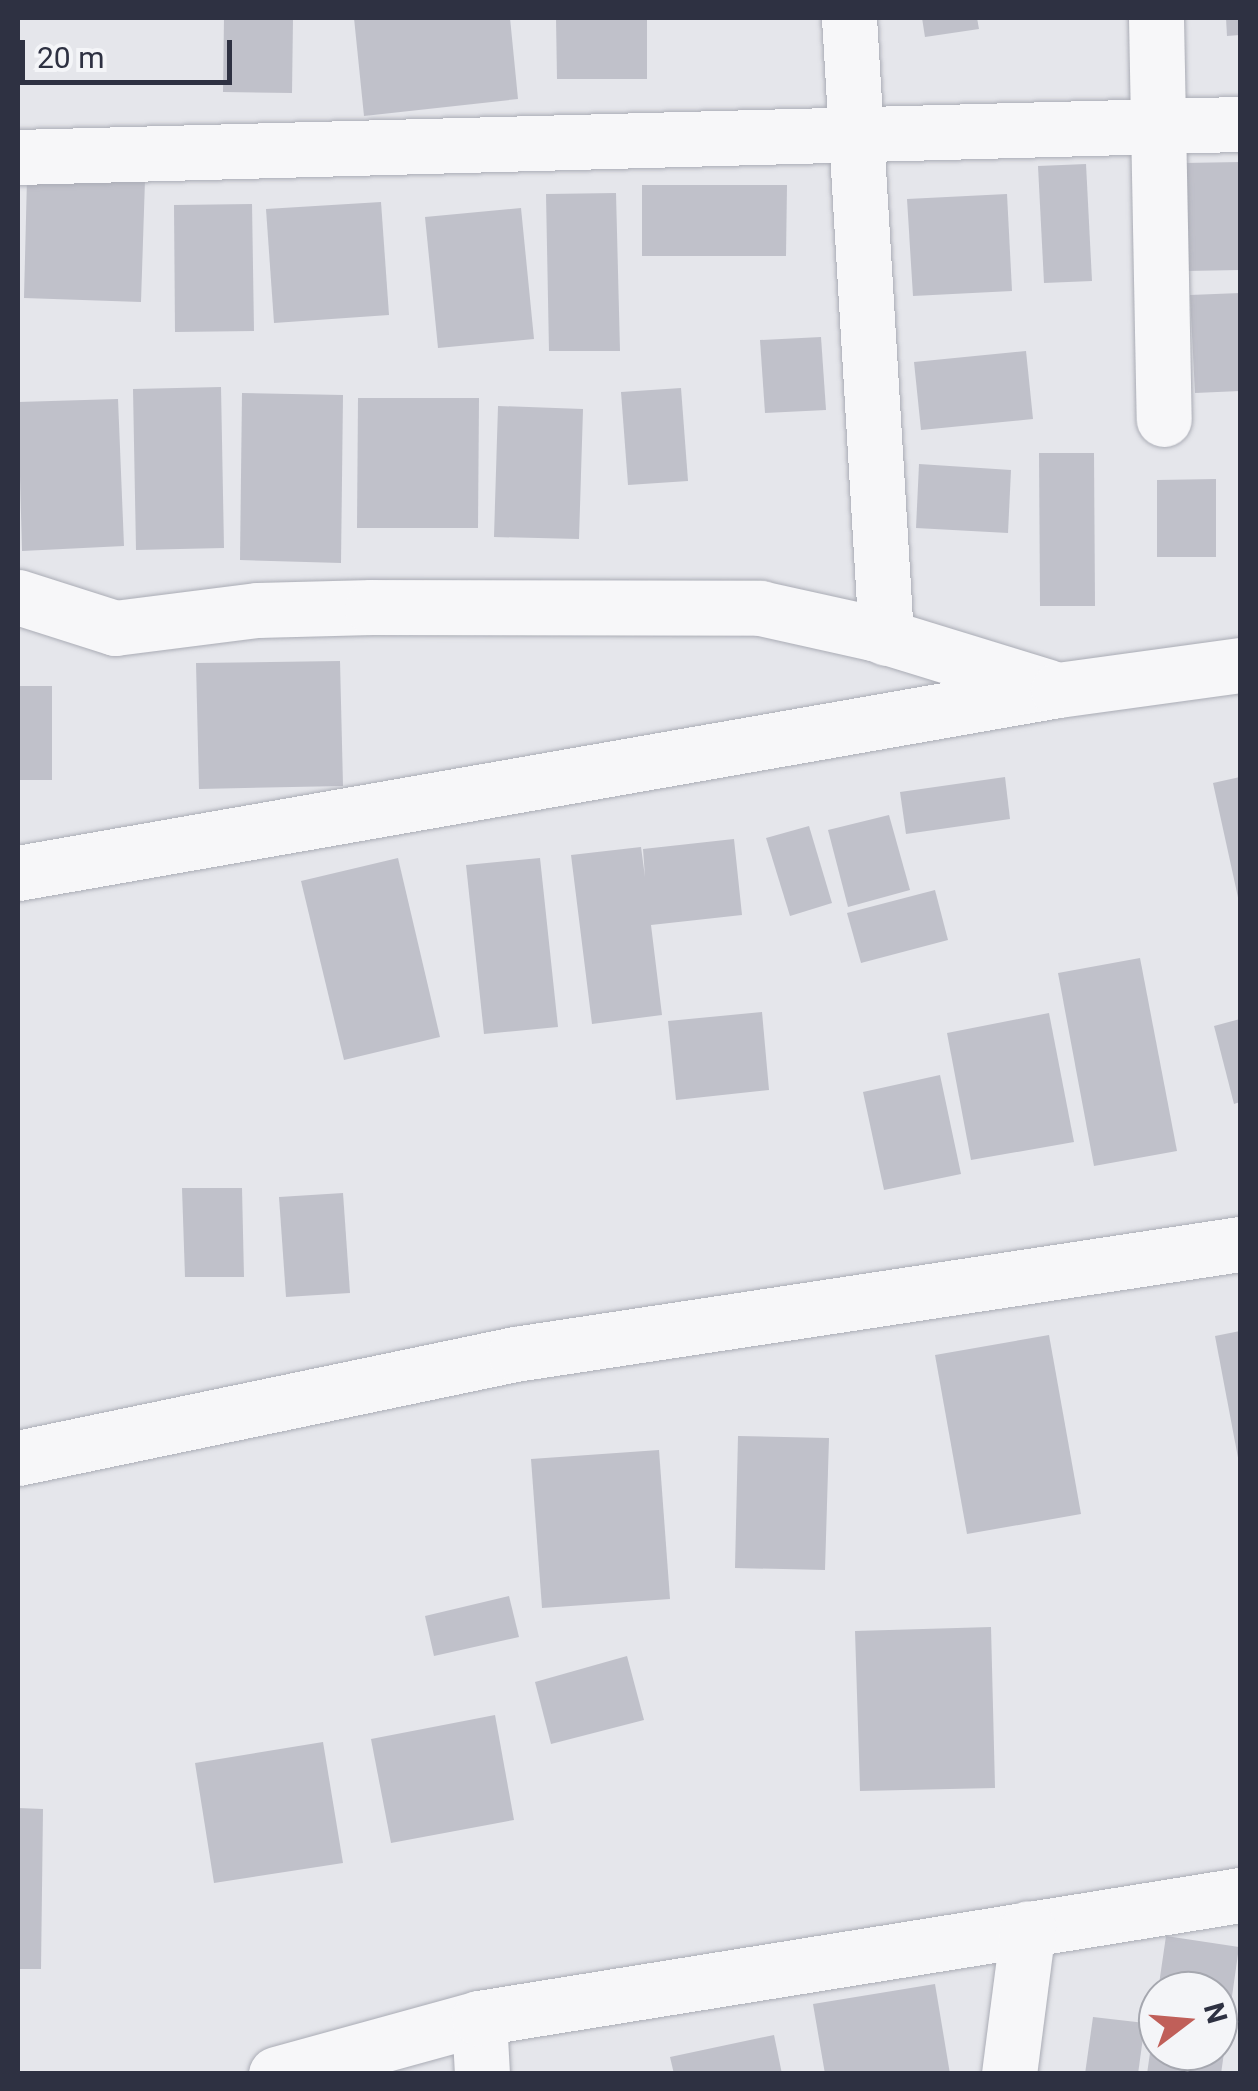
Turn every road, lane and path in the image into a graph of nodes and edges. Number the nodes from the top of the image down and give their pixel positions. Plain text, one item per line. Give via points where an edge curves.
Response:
1 (849, 18) edge
2 (1156, 18) edge
3 (1240, 124) edge
4 (1160, 126) junction
5 (857, 135) junction
6 (18, 157) edge
7 (1164, 419) dead end
8 (18, 597) edge
9 (886, 638) junction
10 (1240, 665) edge
11 (1058, 690) junction
12 (18, 873) edge
13 (1240, 1244) edge
14 (18, 1458) edge
15 (1240, 1895) edge
16 (1028, 1928) junction
17 (479, 2018) junction
18 (276, 2074) edge
19 (482, 2074) edge
20 (1010, 2074) edge

1 - 5 street
2 - 4 street
3 - 4 street
4 - 5 street
4 - 7 street
5 - 6 street
5 - 9 street
8 - 9 street via 115,628 257,610 760,608
9 - 11 street
10 - 11 street
11 - 12 street
13 - 14 street via 515,1354
15 - 16 street
16 - 17 street
16 - 20 street
17 - 18 street
17 - 19 street

